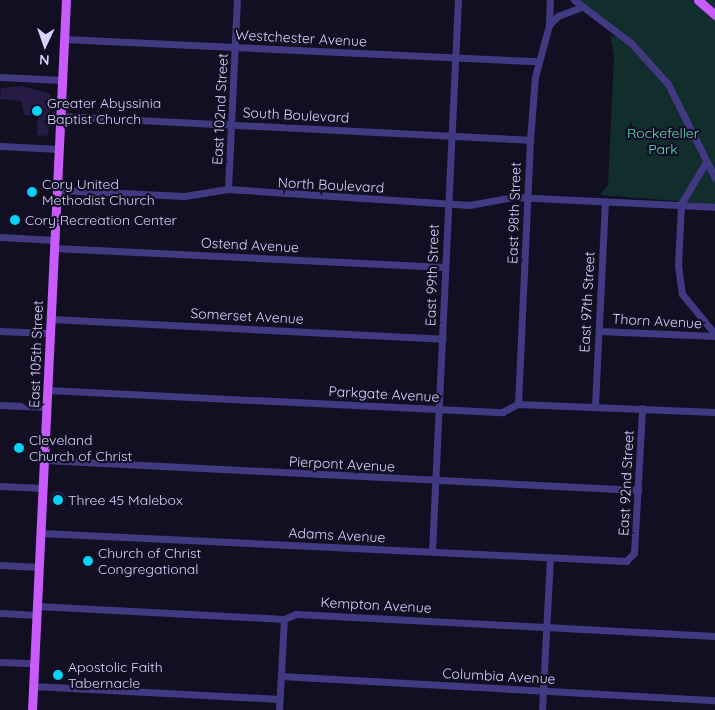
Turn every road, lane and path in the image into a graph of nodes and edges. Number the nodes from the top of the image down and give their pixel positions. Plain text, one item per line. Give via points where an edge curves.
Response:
1 (66, 0) edge
2 (237, 0) edge
3 (458, 0) edge
4 (550, 0) edge
5 (574, 0) edge
6 (698, 0) edge
7 (582, 7) junction
8 (715, 15) edge
9 (549, 25) junction
10 (64, 39) junction
11 (235, 47) junction
12 (456, 58) junction
13 (537, 61) junction
14 (0, 77) edge
15 (62, 80) junction
16 (60, 116) junction
17 (230, 124) junction
18 (452, 135) junction
19 (530, 140) junction
20 (0, 146) edge
21 (59, 149) junction
22 (706, 162) junction
23 (715, 178) edge
24 (228, 189) junction
25 (57, 190) junction
26 (528, 198) junction
27 (605, 201) junction
28 (448, 203) junction
29 (681, 204) junction
30 (715, 207) edge
31 (0, 237) edge
32 (55, 244) junction
33 (445, 267) junction
34 (51, 319) junction
35 (0, 331) edge
36 (599, 331) junction
37 (50, 334) junction
38 (715, 335) edge
39 (442, 339) junction
40 (48, 390) junction
41 (518, 404) junction
42 (0, 405) edge
43 (595, 405) junction
44 (47, 407) junction
45 (642, 408) junction
46 (439, 410) junction
47 (715, 412) edge
48 (45, 460) junction
49 (435, 481) junction
50 (0, 486) edge
51 (43, 488) junction
52 (638, 490) junction
53 (41, 533) junction
54 (432, 551) junction
55 (550, 558) junction
56 (632, 559) joint
57 (0, 565) edge
58 (40, 567) junction
59 (37, 611) junction
60 (0, 613) edge
61 (284, 619) junction
62 (547, 627) junction
63 (715, 636) edge
64 (0, 662) edge
65 (34, 663) junction
66 (281, 676) junction
67 (33, 686) junction
68 (543, 691) junction
69 (280, 699) junction
70 (715, 700) edge
71 (32, 710) edge
72 (279, 710) edge
73 (542, 710) edge

1 - 10 main road, East 105th Street
2 - 11 street, East 102nd Street
3 - 12 street, East 99th Street
4 - 9 street, East 98th Street
5 - 7 street
6 - 8 main road
7 - 9 street via 558,16
7 - 22 street via 631,43 668,84 692,125
9 - 13 street, East 98th Street
10 - 11 street, Westchester Avenue
10 - 15 main road, East 105th Street
11 - 12 street, Westchester Avenue
11 - 17 street, East 102nd Street
12 - 13 street, Westchester Avenue
12 - 18 street, East 99th Street
13 - 19 street, East 98th Street
14 - 15 street
15 - 16 main road, East 105th Street
16 - 17 street, South Boulevard
16 - 21 main road, East 105th Street
17 - 18 street, South Boulevard
17 - 24 street, East 102nd Street
18 - 19 street, South Boulevard
18 - 28 street, East 99th Street
19 - 26 street, East 98th Street
20 - 21 street
21 - 25 main road, East 105th Street
22 - 23 street
22 - 29 street
24 - 25 street, North Boulevard via 184,196
24 - 28 street, North Boulevard
25 - 32 main road, East 105th Street
26 - 27 street, North Boulevard
26 - 28 street, North Boulevard via 469,205
26 - 41 street, East 98th Street
27 - 29 street, North Boulevard
27 - 36 street, East 97th Street
28 - 33 street, East 99th Street
29 - 30 street, North Boulevard
29 - 38 street via 678,266 682,294
31 - 32 street, Ostend Avenue
32 - 33 street, Ostend Avenue
32 - 34 main road, East 105th Street
33 - 39 street, East 99th Street
34 - 37 main road, East 105th Street
34 - 39 street, Somerset Avenue
35 - 37 street
36 - 38 street, Thorn Avenue
36 - 43 street, East 97th Street
37 - 40 main road, East 105th Street
39 - 46 street, East 99th Street
40 - 44 main road, East 105th Street
40 - 46 street, Parkgate Avenue
41 - 43 street, Parkgate Avenue
41 - 46 street, Parkgate Avenue via 502,412
42 - 44 street
43 - 45 street, Parkgate Avenue
44 - 48 main road, East 105th Street
45 - 47 street, Parkgate Avenue
45 - 52 street, East 92nd Street
46 - 49 street, East 99th Street
48 - 49 street, Pierpont Avenue
48 - 51 main road, East 105th Street
49 - 52 street, Pierpont Avenue
49 - 54 street, East 99th Street
50 - 51 street
51 - 53 main road, East 105th Street
52 - 56 street, East 92nd Street
53 - 54 street, Adams Avenue
53 - 58 main road, East 105th Street
54 - 55 street, Adams Avenue
55 - 56 street, Adams Avenue
55 - 62 street
57 - 58 street
58 - 59 main road, East 105th Street
59 - 60 street, Kempton Avenue
59 - 61 street, Kempton Avenue
59 - 65 main road, East 105th Street
61 - 62 street, Kempton Avenue via 296,614
61 - 66 street
62 - 63 street, Kempton Avenue
62 - 68 street
64 - 65 street
65 - 67 main road, East 105th Street
66 - 68 street, Columbia Avenue
66 - 69 street
67 - 69 street
67 - 71 main road, East 105th Street
68 - 70 street, Columbia Avenue
68 - 73 street
69 - 72 street

